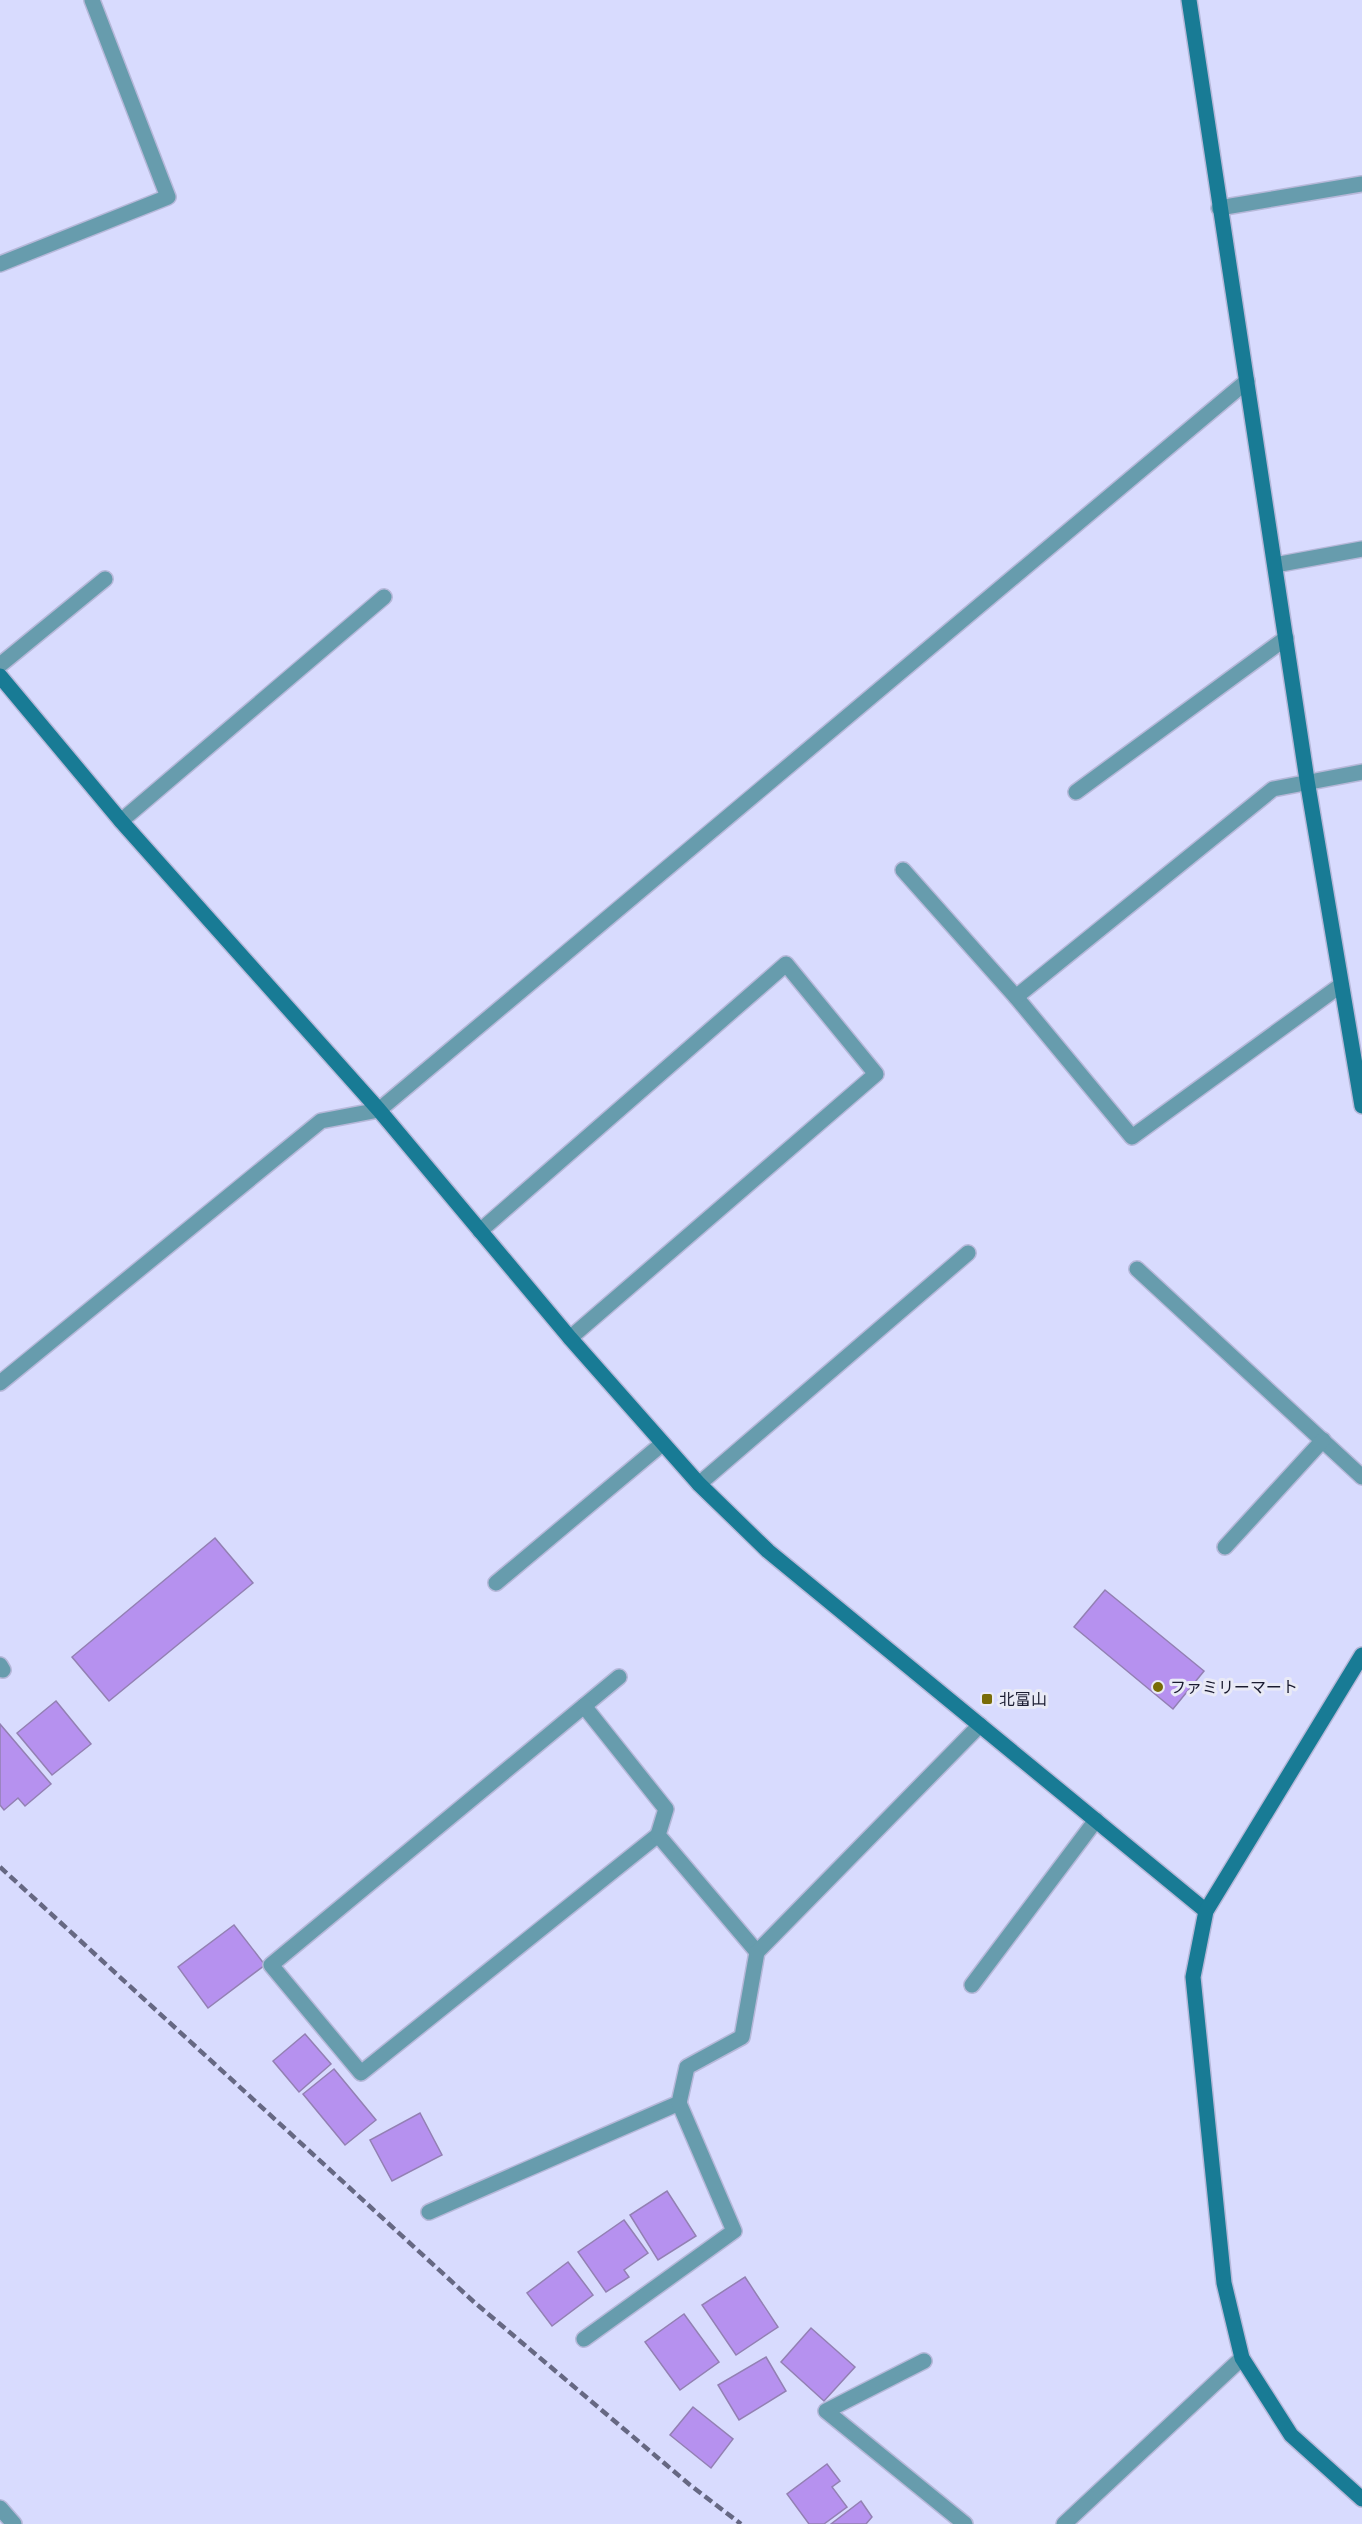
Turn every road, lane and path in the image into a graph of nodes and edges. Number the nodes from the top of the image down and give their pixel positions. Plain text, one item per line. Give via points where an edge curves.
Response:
1 (92, 0) edge
2 (1189, 0) edge
3 (1362, 184) edge
4 (1219, 208) junction
5 (0, 264) edge
6 (1247, 381) junction
7 (1362, 549) edge
8 (1275, 565) junction
9 (105, 579) dead end
10 (384, 597) dead end
11 (1286, 638) junction
12 (0, 665) edge
13 (0, 676) edge
14 (1362, 772) edge
15 (1307, 780) junction
16 (1076, 792) dead end
17 (121, 821) junction
18 (903, 870) dead end
19 (1341, 985) junction
20 (1016, 997) junction
21 (1362, 1106) edge
22 (379, 1110) junction
23 (480, 1231) junction
24 (968, 1253) dead end
25 (1137, 1269) dead end
26 (570, 1338) junction
27 (0, 1383) edge
28 (1323, 1440) junction
29 (662, 1444) junction
30 (1362, 1477) edge
31 (699, 1484) junction
32 (1225, 1547) dead end
33 (496, 1582) dead end
34 (1362, 1655) edge
35 (620, 1677) dead end
36 (584, 1706) junction
37 (980, 1725) junction
38 (1096, 1820) junction
39 (658, 1835) junction
40 (1206, 1911) junction
41 (757, 1952) junction
42 (972, 1984) dead end
43 (679, 2103) junction
44 (429, 2212) dead end
45 (584, 2339) dead end
46 (1242, 2358) junction
47 (924, 2361) dead end
48 (1362, 2499) edge
49 (0, 2508) edge
50 (14, 2524) edge
51 (965, 2524) edge
52 (1064, 2524) edge

1 - 5 street via 168,197
2 - 4 street
3 - 4 street
4 - 6 street
6 - 8 street
6 - 22 street
7 - 8 street
8 - 11 street
9 - 12 street
10 - 17 street
11 - 15 street
11 - 16 street
13 - 17 street
14 - 15 street
15 - 19 street
15 - 20 street via 1273,789
17 - 22 street
18 - 20 street
19 - 20 street via 1132,1137
19 - 21 street
22 - 23 street
22 - 27 street via 321,1121
23 - 26 street
23 - 26 street via 786,964 876,1074
24 - 31 street
25 - 28 street
26 - 29 street
28 - 30 street
28 - 32 street
29 - 31 street
29 - 33 street
31 - 37 street via 768,1551
34 - 40 street
35 - 36 street
36 - 39 street via 666,1809
36 - 39 street via 271,1965 361,2073
37 - 38 street
37 - 41 street
38 - 40 street
38 - 42 street
39 - 41 street
40 - 46 street via 1193,1977 1224,2283
41 - 43 street via 742,2037 687,2067
43 - 44 street
43 - 45 street via 734,2231
46 - 48 street via 1291,2435
46 - 52 street
47 - 51 street via 826,2410
49 - 50 street

